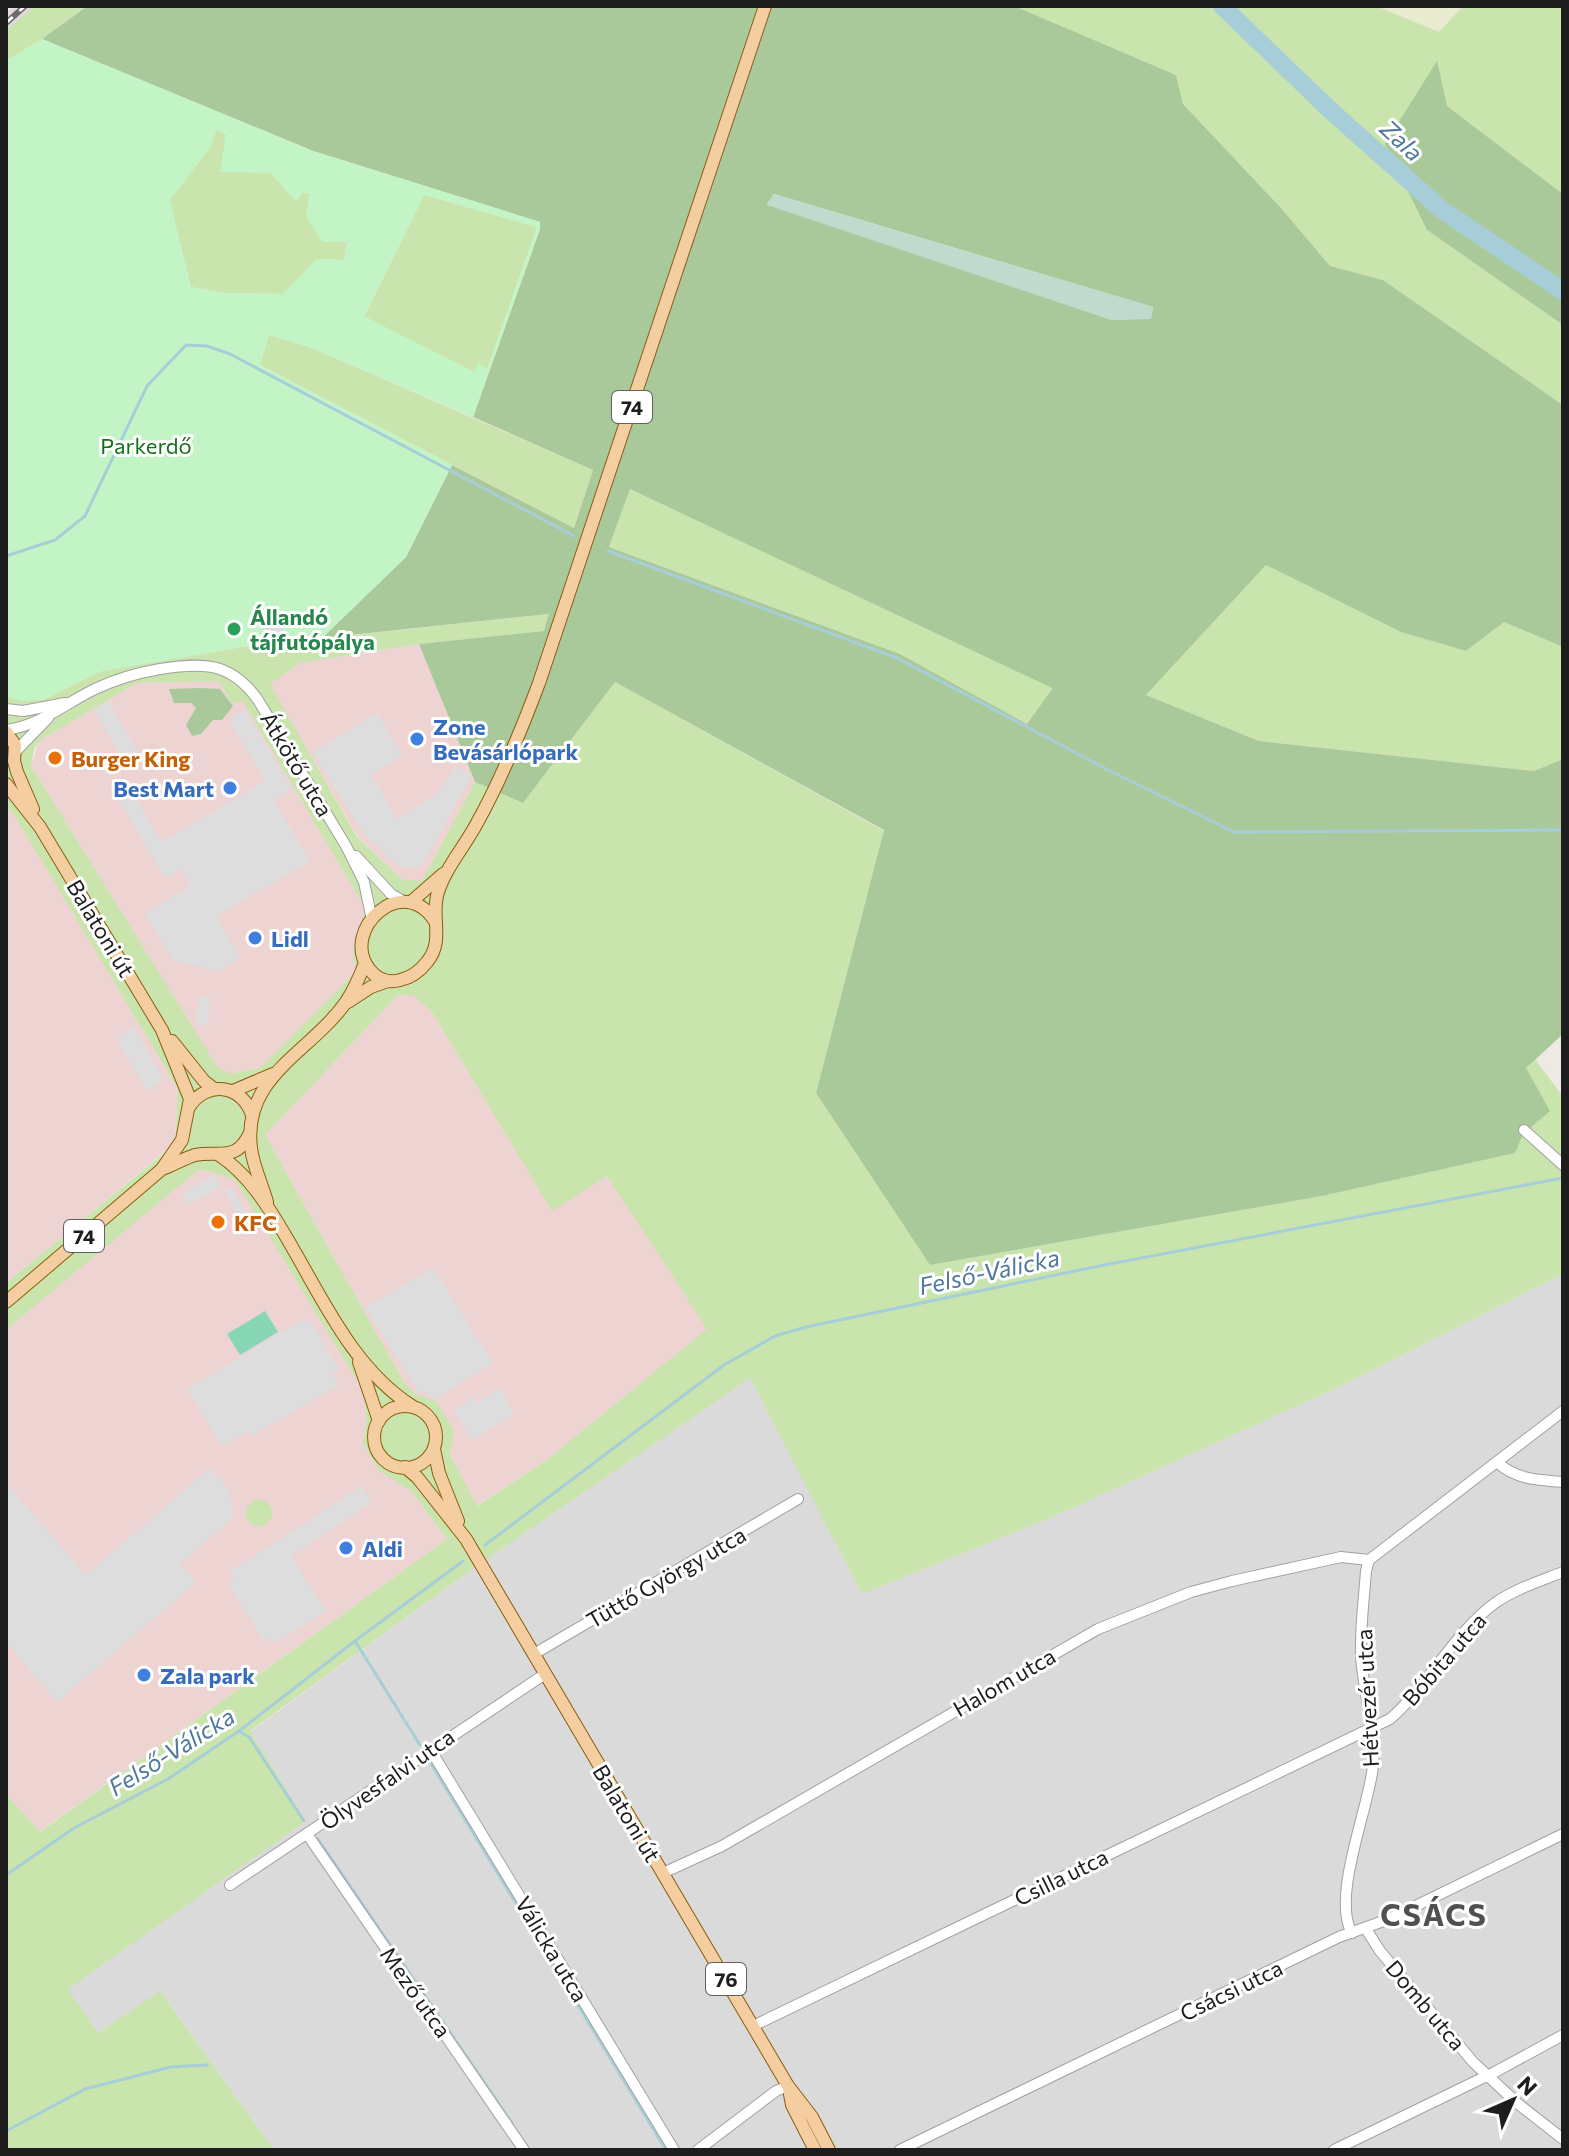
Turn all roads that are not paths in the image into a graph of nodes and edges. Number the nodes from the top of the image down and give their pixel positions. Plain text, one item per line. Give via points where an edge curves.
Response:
1 (765, 6) edge
2 (74, 701) junction
3 (6, 709) edge
4 (52, 714) junction
5 (6, 731) edge
6 (12, 760) edge
7 (6, 784) edge
8 (40, 827) junction
9 (346, 846) junction
10 (448, 870) junction
11 (407, 901) junction
12 (372, 920) junction
13 (436, 923) junction
14 (365, 963) junction
15 (389, 981) junction
16 (345, 1003) junction
17 (162, 1030) junction
18 (275, 1072) junction
19 (214, 1089) junction
20 (233, 1091) junction
21 (187, 1110) junction
22 (252, 1115) junction
23 (185, 1126) junction
24 (1524, 1130) dead end
25 (251, 1131) junction
26 (215, 1155) junction
27 (1563, 1165) edge
28 (162, 1169) junction
29 (269, 1209) junction
30 (6, 1302) edge
31 (357, 1355) junction
32 (412, 1406) junction
33 (1563, 1411) edge
34 (379, 1421) junction
35 (434, 1449) junction
36 (1498, 1463) junction
37 (405, 1467) junction
38 (1563, 1482) edge
39 (798, 1499) dead end
40 (466, 1539) junction
41 (1369, 1560) junction
42 (1563, 1572) edge
43 (534, 1654) junction
44 (545, 1674) junction
45 (1370, 1728) junction
46 (430, 1749) junction
47 (307, 1834) junction
48 (1563, 1834) edge
49 (663, 1873) junction
50 (230, 1885) dead end
51 (1366, 1929) junction
52 (1352, 1933) junction
53 (753, 2026) junction
54 (1563, 2035) edge
55 (1487, 2075) junction
56 (788, 2086) junction
57 (1563, 2139) edge
58 (524, 2150) edge
59 (674, 2150) edge
60 (698, 2150) edge
61 (815, 2150) edge
62 (829, 2150) edge
63 (900, 2150) edge
64 (1334, 2150) edge

1 - 10 main road, 74 via 539,683 496,786
2 - 3 street
2 - 4 street
2 - 9 street, Átkötő utca via 125,677 193,664 223,669 258,700
4 - 5 street
4 - 6 street
5 - 6 main road, Balatoni út via 13,739
6 - 8 main road, Balatoni út
7 - 8 main road, Balatoni út
8 - 17 main road, Balatoni út
9 - 11 street, Átkötő utca via 383,887
9 - 12 street, Átkötő utca via 364,882
10 - 11 main road, 74
10 - 13 main road, 74 via 436,903
11 - 12 main road, 74 via 381,909
11 - 13 main road
12 - 14 main road, 74 via 361,944
13 - 15 main road, 74 via 438,940 427,963 412,977
14 - 15 main road via 375,976
14 - 16 main road, 74
15 - 16 main road, 74
16 - 18 main road, 74
17 - 19 main road, Balatoni út
17 - 21 main road, Balatoni út via 187,1089
18 - 20 main road, 74
18 - 22 main road, 74
19 - 20 main road, 74
19 - 21 main road via 198,1095
20 - 22 main road
21 - 23 main road, 74
22 - 25 main road, 74
23 - 26 main road via 196,1146
23 - 28 main road, 74
24 - 27 street
25 - 26 main road, 74 via 241,1147
25 - 29 main road, 76
26 - 28 main road, 74 via 196,1155
26 - 29 main road, 76 via 232,1164
28 - 30 main road, 74
29 - 31 main road, 76
31 - 32 main road, 76
31 - 34 main road, 76
32 - 34 main road via 396,1407
32 - 35 main road, 76 via 433,1424
33 - 36 street
34 - 37 main road, 76 via 375,1434 380,1454
35 - 37 main road via 422,1463
35 - 40 main road, Balatoni út / 76
36 - 38 street via 1516,1476
36 - 41 street
37 - 40 main road, Balatoni út / 76
39 - 43 street, Tüttő György utca
40 - 43 main road, Balatoni út / 76
41 - 45 street, Hétvezér utca via 1361,1640
41 - 49 street, Halom utca via 1341,1557 1232,1581 1098,1629 722,1846
42 - 45 street, Bóbita utca via 1513,1592 1483,1613 1403,1708
43 - 44 main road, Balatoni út / 76
44 - 46 street, Ölyvesfalvi utca
44 - 49 main road, Balatoni út / 76
45 - 52 street, Hétvezér utca via 1373,1765 1346,1907
45 - 53 street, Csilla utca
46 - 47 street, Ölyvesfalvi utca
46 - 59 street, Válicka utca
47 - 50 street, Ölyvesfalvi utca
47 - 58 street, Mező utca
48 - 51 street, Csácsi utca
49 - 53 main road, Balatoni út / 76
51 - 52 street, Csácsi utca
51 - 55 street, Domb utca
52 - 63 street, Csácsi utca
53 - 56 main road, Balatoni út / 76
54 - 55 street
55 - 57 street, Domb utca
55 - 64 street
56 - 60 street
56 - 61 main road, Balatoni út / 76
56 - 62 main road, Balatoni út / 76

